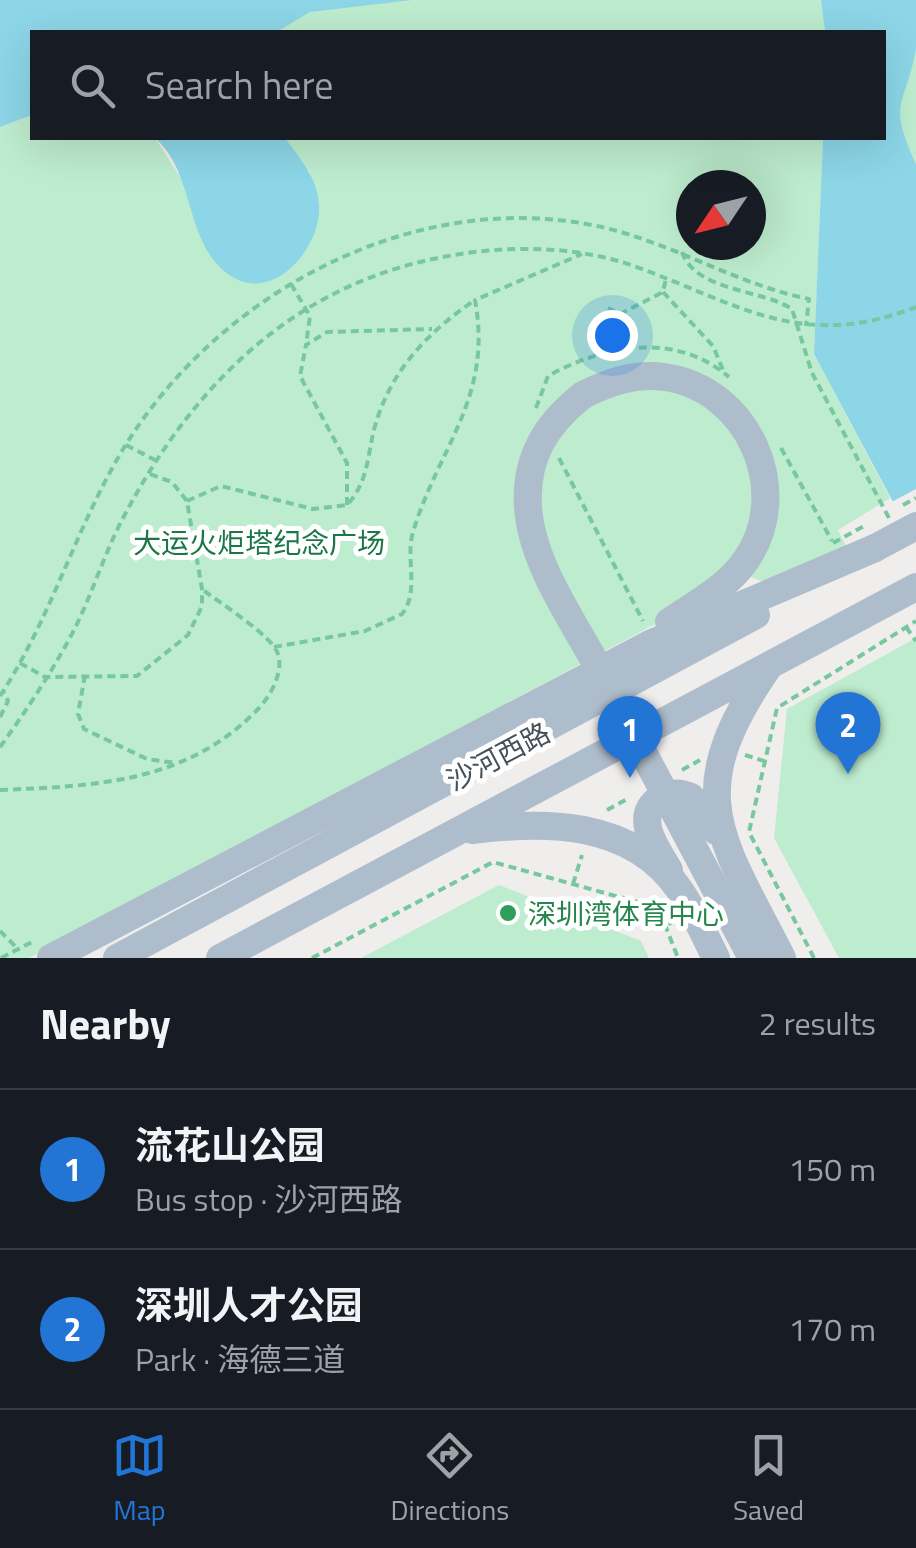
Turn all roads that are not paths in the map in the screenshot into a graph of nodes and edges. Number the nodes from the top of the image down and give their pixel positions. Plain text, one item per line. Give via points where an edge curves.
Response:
1 (904, 526) edge
2 (875, 548) junction
3 (908, 592) edge
4 (770, 664) junction
5 (604, 668) junction
6 (450, 834) junction
7 (731, 858) junction
8 (669, 898) junction
9 (100, 932) junction
10 (43, 949) edge
11 (63, 958) edge
12 (117, 958) edge
13 (220, 958) edge
14 (716, 958) edge
15 (752, 958) edge
16 (782, 958) edge

1 - 2 main road, bridge
2 - 5 main road
2 - 12 main road, 沙河西路
3 - 4 main road, 沙河西路
4 - 6 main road, 沙河西路
4 - 7 main road via 736,716 718,768 714,808
5 - 9 main road
5 - 15 main road, bridge via 737,572 762,528 767,492 749,435 701,389 665,377 622,379 583,396 552,422 535,452 531,528 558,592
6 - 8 main road via 522,824 589,829 649,858
6 - 13 main road, 沙河西路
7 - 8 main road via 698,802 678,793 657,800 647,828
7 - 16 main road
8 - 14 main road
9 - 10 main road
9 - 11 main road

